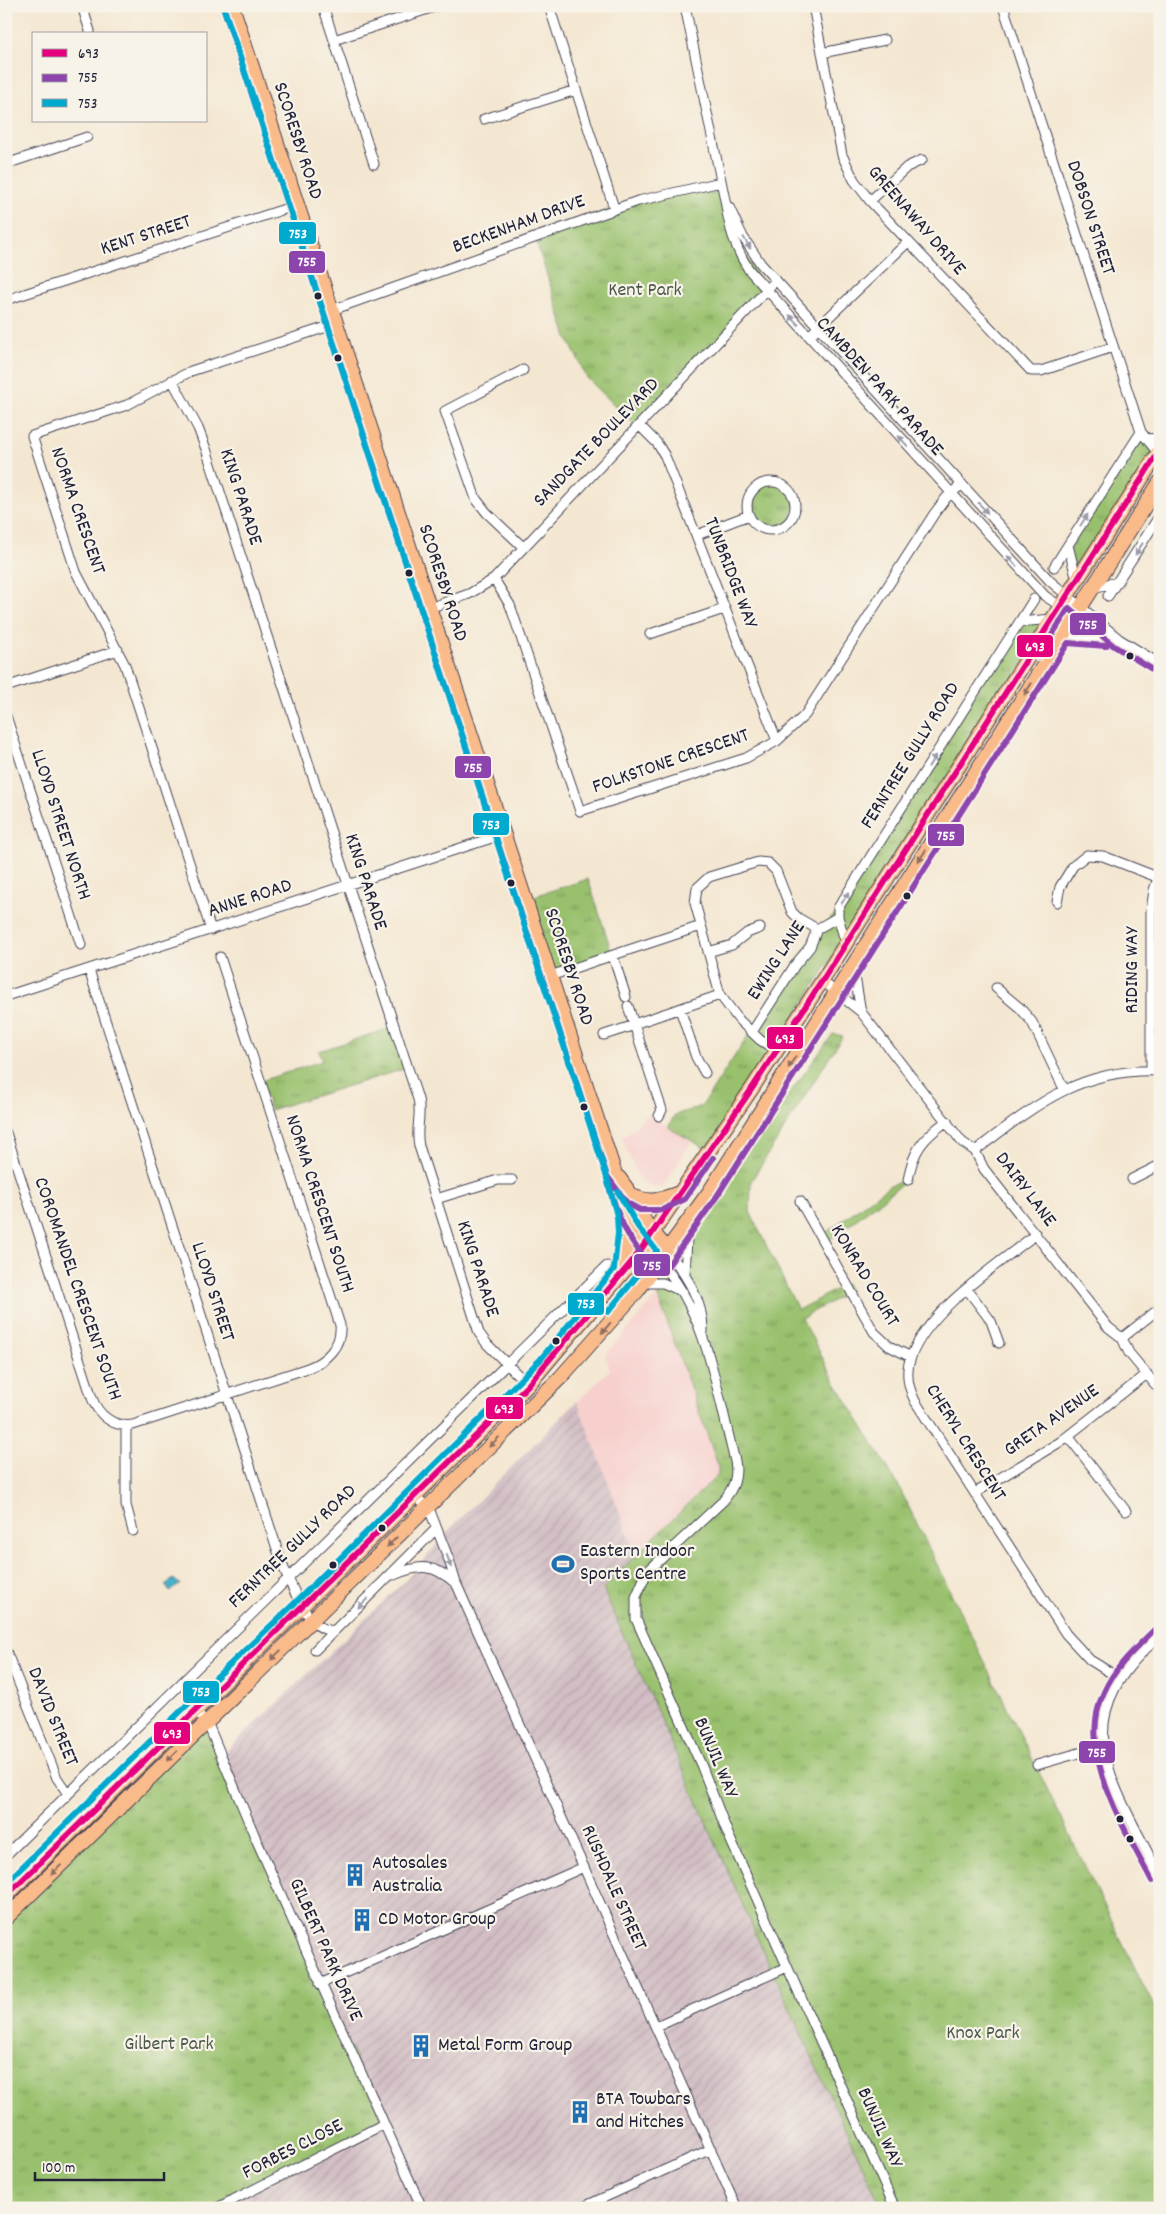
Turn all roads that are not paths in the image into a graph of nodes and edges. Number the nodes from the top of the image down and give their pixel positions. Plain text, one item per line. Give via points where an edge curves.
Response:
1 (82, 6) edge
2 (232, 6) edge
3 (323, 6) edge
4 (437, 6) edge
5 (549, 6) edge
6 (685, 6) edge
7 (813, 6) edge
8 (1002, 6) edge
9 (90, 31) dead end
10 (334, 40) junction
11 (885, 40) dead end
12 (822, 53) junction
13 (576, 90) junction
14 (484, 119) dead end
15 (87, 137) dead end
16 (922, 160) dead end
17 (6, 164) edge
18 (374, 164) dead end
19 (721, 182) junction
20 (725, 200) junction
21 (870, 201) junction
22 (297, 205) junction
23 (614, 208) junction
24 (908, 242) junction
25 (776, 280) junction
26 (766, 290) junction
27 (6, 300) edge
28 (332, 310) junction
29 (336, 324) junction
30 (819, 327) junction
31 (809, 336) junction
32 (1113, 347) junction
33 (523, 370) dead end
34 (172, 380) junction
35 (639, 425) junction
36 (1144, 436) junction
37 (1160, 438) edge
38 (1159, 451) edge
39 (1160, 482) edge
40 (962, 484) junction
41 (951, 494) junction
42 (749, 515) junction
43 (1160, 515) edge
44 (696, 535) junction
45 (1068, 546) junction
46 (523, 547) junction
47 (1054, 567) dead end
48 (1043, 573) junction
49 (494, 578) junction
50 (1076, 581) junction
51 (1118, 582) junction
52 (1033, 584) junction
53 (1092, 588) junction
54 (1108, 596) dead end
55 (1034, 599) dead end
56 (1059, 607) junction
57 (429, 608) junction
58 (724, 609) junction
59 (1078, 612) junction
60 (1020, 622) junction
61 (650, 634) dead end
62 (1062, 636) junction
63 (1106, 637) junction
64 (1118, 639) junction
65 (118, 650) junction
66 (1160, 664) edge
67 (6, 688) edge
68 (6, 716) edge
69 (777, 741) junction
70 (504, 834) junction
71 (1158, 875) edge
72 (348, 885) junction
73 (1057, 902) dead end
74 (838, 917) junction
75 (701, 926) junction
76 (760, 928) dead end
77 (817, 929) junction
78 (211, 930) junction
79 (846, 944) junction
80 (81, 945) dead end
81 (708, 952) junction
82 (613, 956) junction
83 (220, 957) dead end
84 (853, 965) junction
85 (89, 970) junction
86 (1155, 973) edge
87 (550, 976) junction
88 (822, 981) junction
89 (996, 988) dead end
90 (837, 991) junction
91 (720, 995) junction
92 (6, 996) edge
93 (680, 1008) junction
94 (861, 1012) junction
95 (634, 1025) junction
96 (752, 1032) junction
97 (604, 1035) dead end
98 (776, 1050) junction
99 (1155, 1071) edge
100 (705, 1073) dead end
101 (1064, 1089) junction
102 (659, 1116) dead end
103 (947, 1121) junction
104 (6, 1133) edge
105 (975, 1151) junction
106 (1160, 1165) edge
107 (614, 1171) junction
108 (1132, 1179) dead end
109 (512, 1180) dead end
110 (908, 1180) dead end
111 (679, 1193) junction
112 (632, 1196) junction
113 (436, 1199) junction
114 (800, 1201) dead end
115 (626, 1215) junction
116 (688, 1223) junction
117 (654, 1232) junction
118 (1036, 1234) junction
119 (645, 1245) junction
120 (664, 1256) junction
121 (607, 1266) dead end
122 (622, 1273) junction
123 (685, 1274) junction
124 (644, 1282) junction
125 (967, 1289) junction
126 (683, 1293) junction
127 (1160, 1308) edge
128 (703, 1337) junction
129 (1122, 1338) junction
130 (999, 1343) dead end
131 (911, 1357) junction
132 (508, 1365) junction
133 (1147, 1374) junction
134 (528, 1385) junction
135 (1160, 1390) edge
136 (227, 1394) junction
137 (126, 1426) junction
138 (1068, 1436) junction
139 (975, 1493) junction
140 (416, 1496) junction
141 (427, 1508) junction
142 (1126, 1511) dead end
143 (436, 1529) junction
144 (133, 1531) dead end
145 (391, 1576) junction
146 (289, 1579) junction
147 (456, 1583) junction
148 (303, 1607) junction
149 (311, 1621) junction
150 (335, 1630) junction
151 (1160, 1636) edge
152 (314, 1650) dead end
153 (6, 1651) edge
154 (1119, 1678) junction
155 (194, 1710) junction
156 (207, 1722) junction
157 (1103, 1746) junction
158 (1037, 1765) dead end
159 (68, 1794) junction
160 (6, 1855) edge
161 (584, 1867) junction
162 (1160, 1876) edge
163 (6, 1896) edge
164 (7, 1916) edge
165 (787, 1967) junction
166 (320, 1984) junction
167 (656, 2026) junction
168 (384, 2124) junction
169 (711, 2149) junction
170 (217, 2208) edge
171 (422, 2208) edge
172 (581, 2208) edge
173 (737, 2208) edge
174 (895, 2208) edge

1 - 9 street
2 - 22 main road, SCORESBY ROAD
3 - 10 street
4 - 10 street
5 - 13 street
6 - 19 street, CAMBDEN PARK PARADE
7 - 12 street, GREENAWAY DRIVE
8 - 32 street, DOBSON STREET
10 - 18 street
11 - 12 street
12 - 21 street, GREENAWAY DRIVE via 842,154 854,180
13 - 14 street
13 - 23 street
15 - 17 street
16 - 21 street via 907,168
19 - 20 street, CAMBDEN PARK PARADE
19 - 23 street, BECKENHAM DRIVE
20 -> 25 street, CAMBDEN PARK PARADE via 748,245
20 - 26 street, CAMBDEN PARK PARADE via 735,247 748,270
21 - 24 street, GREENAWAY DRIVE
22 - 27 street, KENT STREET
22 - 28 main road, SCORESBY ROAD
23 - 28 street, BECKENHAM DRIVE
24 - 30 street
24 - 32 street, GREENAWAY DRIVE via 1032,376
25 - 26 street, SANDGATE BOULEVARD
25 - 30 street, CAMBDEN PARK PARADE
31 -> 26 street, CAMBDEN PARK PARADE
26 - 35 street, SANDGATE BOULEVARD
28 - 29 main road, SCORESBY ROAD
29 - 34 street, NORMA CRESCENT
29 - 57 main road, SCORESBY ROAD
30 - 31 street
30 - 40 street, CAMBDEN PARK PARADE
41 -> 31 street, CAMBDEN PARK PARADE
32 - 36 street, DOBSON STREET
33 - 46 street via 446,411 476,498
34 - 65 street, NORMA CRESCENT via 127,405 32,436 76,572
34 - 72 street, KING PARADE via 206,449
35 - 44 street, TUNBRIDGE WAY via 665,456
35 - 46 street, SANDGATE BOULEVARD
36 - 37 street
36 - 38 street, DOBSON STREET
45 -> 36 street
38 - 50 main road
39 - 53 main road
40 - 41 street, FOLKSTONE CRESCENT
40 -> 48 street, CAMBDEN PARK PARADE
52 -> 41 street, CAMBDEN PARK PARADE
41 - 69 street, FOLKSTONE CRESCENT via 934,514 813,704
42 - 42 street via 748,498 758,485 766,482 782,484 794,496 795,511 781,528 765,529
42 - 44 street
43 -> 51 street
44 - 58 street, TUNBRIDGE WAY
45 - 47 street
45 - 50 street
46 - 49 street, SANDGATE BOULEVARD
48 - 52 street
48 - 56 street, CAMBDEN PARK PARADE
49 - 57 street, SANDGATE BOULEVARD via 469,594
49 - 69 street, FOLKSTONE CRESCENT via 510,604 580,811 746,758
50 - 56 main road
51 - 53 street
51 - 54 street
52 - 56 street, CAMBDEN PARK PARADE
53 - 59 main road
55 - 60 street, FERNTREE GULLY ROAD
56 - 59 street
56 - 59 street
56 - 60 street
56 - 79 main road
57 - 70 main road, SCORESBY ROAD
58 - 61 street
58 - 69 street, TUNBRIDGE WAY
59 - 62 main road
59 - 63 street
59 - 64 street
74 -> 60 street, FERNTREE GULLY ROAD via 843,901
62 - 63 street
62 -> 84 main road
63 - 64 street
64 - 66 street
65 - 67 street
65 - 78 street, NORMA CRESCENT
68 - 80 street, LLOYD STREET NORTH
70 - 72 street, ANNE ROAD
70 - 87 main road, SCORESBY ROAD
71 - 73 street via 1103,856 1087,856 1073,866 1060,886
71 - 86 street, RIDING WAY via 1152,903
72 - 78 street, ANNE ROAD
72 - 113 street, KING PARADE via 418,1099 417,1139
74 - 77 street, EWING LANE
74 - 79 street
75 - 77 street via 695,899 699,884 762,862 771,864 776,871 794,915
75 - 81 street
75 - 82 street
76 - 81 street via 732,945
77 - 96 street, EWING LANE via 810,947
78 - 85 street, ANNE ROAD
79 - 88 main road
81 - 91 street
82 - 87 street
82 - 95 street
83 - 136 street, NORMA CRESCENT SOUTH via 340,1331 338,1343 315,1365
84 - 90 main road
84 - 94 street, DAIRY LANE
85 - 92 street, ANNE ROAD
85 - 136 street, LLOYD STREET
86 - 99 street, RIDING WAY
87 - 107 main road, SCORESBY ROAD
88 - 90 street, DAIRY LANE
88 - 98 main road
89 - 101 street via 1032,1022
90 - 94 street, DAIRY LANE
90 -> 116 main road
91 - 93 street
91 - 96 street
93 - 95 street
93 - 100 street via 696,1057
94 - 103 street, DAIRY LANE
95 - 97 street
95 - 102 street via 662,1110
96 - 98 street
98 - 111 main road
99 - 101 street via 1109,1075
101 - 105 street via 1038,1104
103 - 105 street, DAIRY LANE via 962,1142
103 - 110 street via 922,1142 912,1161
104 - 137 street, COROMANDEL CRESCENT SOUTH via 95,1406 108,1419
105 - 118 street, DAIRY LANE via 982,1167
106 - 108 street
107 - 112 main road, SCORESBY ROAD
107 - 115 main road, SCORESBY ROAD
109 - 113 street via 498,1180
111 - 112 main road via 652,1202
111 - 117 main road
112 - 117 main road, SCORESBY ROAD
113 - 132 street, KING PARADE via 479,1333
114 - 131 street, KONRAD COURT via 874,1332 889,1346
115 - 119 main road, SCORESBY ROAD
115 - 122 main road
116 - 120 main road
116 - 123 street
117 - 119 main road
117 - 120 main road, SCORESBY ROAD
118 - 125 street, CHERYL CRESCENT
118 - 129 street, DAIRY LANE via 1108,1327
119 - 120 main road, SCORESBY ROAD
119 - 122 main road
120 - 123 street, BUNJIL WAY
120 - 124 main road
120 - 126 street, BUNJIL WAY
121 - 132 street, FERNTREE GULLY ROAD
122 - 134 main road
123 - 128 street, BUNJIL WAY via 700,1307
124 - 126 street via 663,1283
124 -> 141 main road via 560,1378
125 - 130 street via 991,1320
125 - 131 street, CHERYL CRESCENT via 930,1325
126 - 128 street, BUNJIL WAY
127 - 129 street
128 - 165 street, BUNJIL WAY via 735,1461 735,1478 732,1490 723,1501 647,1572 636,1597 636,1619
129 - 133 street, DAIRY LANE via 1129,1353
131 - 139 street, CHERYL CRESCENT via 908,1371 912,1394
132 - 134 street, KING PARADE
132 - 146 street, FERNTREE GULLY ROAD
133 - 135 street, DAIRY LANE
133 - 138 street, GRETA AVENUE
134 - 140 main road
136 - 137 street, COROMANDEL CRESCENT SOUTH
136 - 146 street, LLOYD STREET
137 - 144 street via 126,1506
138 - 139 street, GRETA AVENUE
138 - 142 street
139 - 154 street, CHERYL CRESCENT via 1072,1642 1097,1665
140 - 141 street, RUSHDALE STREET
140 - 148 main road
141 - 143 street, RUSHDALE STREET
141 -> 149 main road
143 - 145 street
143 -> 147 street, RUSHDALE STREET
145 - 147 street via 409,1568 424,1567 442,1573
145 -> 150 street
146 - 148 street, LLOYD STREET
146 - 159 street, FERNTREE GULLY ROAD
147 - 161 street, RUSHDALE STREET
148 - 149 street, LLOYD STREET
148 - 155 main road
149 - 150 street via 325,1631
149 -> 156 main road
150 - 152 street
151 - 154 street
153 - 159 street, DAVID STREET via 57,1778
154 - 157 street via 1107,1708
155 - 156 street, GILBERT PARK DRIVE
155 - 163 main road
156 -> 164 main road
156 - 166 street, GILBERT PARK DRIVE
157 - 158 street
157 - 162 street via 1110,1776
159 - 160 street, FERNTREE GULLY ROAD
161 - 166 street
161 - 167 street, RUSHDALE STREET
165 - 167 street
165 - 174 street, BUNJIL WAY
166 - 168 street, GILBERT PARK DRIVE
167 - 169 street, RUSHDALE STREET
168 - 170 street, FORBES CLOSE
168 - 171 street, GILBERT PARK DRIVE
169 - 172 street
169 - 173 street, RUSHDALE STREET

